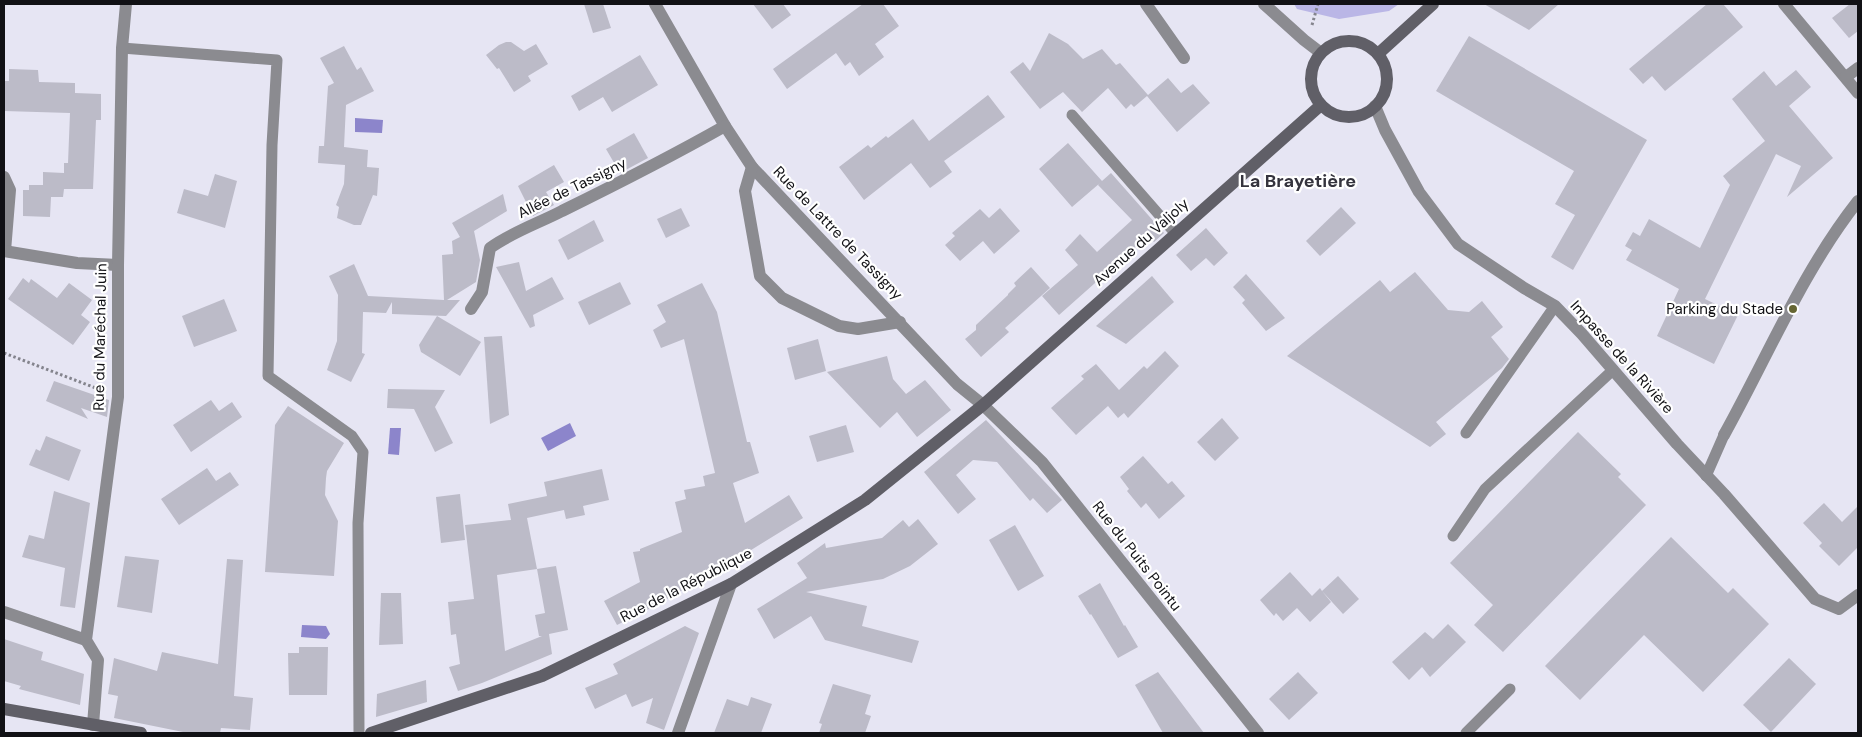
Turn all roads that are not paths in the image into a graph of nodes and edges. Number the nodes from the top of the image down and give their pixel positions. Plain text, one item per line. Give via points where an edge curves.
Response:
1 (126, 4) edge
2 (655, 4) edge
3 (1146, 4) edge
4 (1264, 4) edge
5 (1433, 4) edge
6 (1784, 4) edge
7 (122, 48) junction
8 (1321, 53) junction
9 (1378, 54) junction
10 (1184, 58) dead end
11 (1858, 68) edge
12 (1846, 78) junction
13 (1858, 93) edge
14 (1321, 105) junction
15 (1375, 106) junction
16 (1072, 115) dead end
17 (725, 126) junction
18 (752, 167) junction
19 (4, 177) edge
20 (1858, 200) edge
21 (1175, 233) junction
22 (4, 251) edge
23 (118, 265) junction
24 (1555, 306) junction
25 (471, 309) dead end
26 (900, 322) junction
27 (1613, 370) junction
28 (983, 405) junction
29 (1466, 433) dead end
30 (1724, 435) joint
31 (1706, 476) junction
32 (1453, 536) dead end
33 (732, 584) junction
34 (1858, 595) edge
35 (4, 612) edge
36 (86, 640) junction
37 (1510, 689) dead end
38 (4, 709) edge
39 (93, 725) junction
40 (141, 733) edge
41 (359, 733) edge
42 (371, 733) edge
43 (678, 733) edge
44 (1258, 733) edge
45 (1466, 733) edge

1 - 7 street, Rue du Maréchal Juin
2 - 17 street, Rue de Lattre de Tassigny
3 - 10 street
4 - 8 street
5 - 9 main road
6 - 12 street
7 - 23 street, Rue du Maréchal Juin
7 - 41 lane via 277,60 272,145 268,376 352,436 363,452 358,523
8 - 9 main road via 1332,45 1357,42
8 - 14 main road via 1311,79
9 - 15 main road via 1384,66 1386,88
11 - 12 street
12 - 13 street
14 - 15 main road via 1330,112 1354,117
14 - 21 main road, Avenue du Valjoly
15 - 24 street, Impasse de la Rivière via 1419,192 1458,244
16 - 21 lane
17 - 18 street, Rue de Lattre de Tassigny
17 - 25 street, Allée de Tassigny via 682,151 495,244 490,248 482,292
18 - 26 street, Rue de Lattre de Tassigny
18 - 26 street, Rue de Lattre de Tassigny via 745,191 760,276 782,298 839,326 858,329
19 - 22 street via 10,190
20 - 30 street via 1809,274
21 - 28 main road, Avenue du Valjoly
22 - 23 street via 77,263
23 - 36 street, Rue du Maréchal Juin via 118,396
24 - 27 street, Impasse de la Rivière
24 - 29 lane
26 - 28 street, Rue de Lattre de Tassigny via 957,384
27 - 31 street, Impasse de la Rivière
27 - 32 lane via 1485,489
28 - 33 main road, Rue de la République via 865,500
28 - 44 street, Rue du Puits Pointu via 1042,462
30 - 31 lane
31 - 34 street, Impasse de la Rivière via 1815,599 1839,609
33 - 42 main road, Rue de la République via 542,676
33 - 43 street
35 - 36 street
36 - 39 street via 98,660
37 - 45 lane
38 - 39 main road
39 - 40 main road

